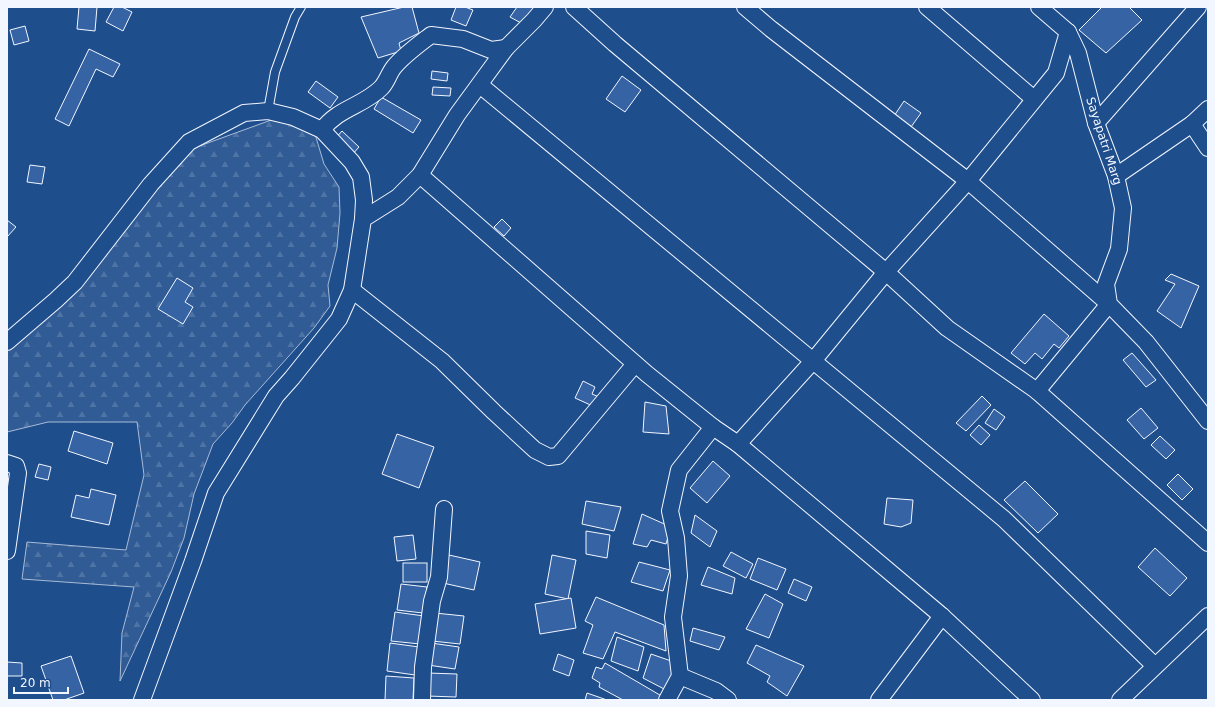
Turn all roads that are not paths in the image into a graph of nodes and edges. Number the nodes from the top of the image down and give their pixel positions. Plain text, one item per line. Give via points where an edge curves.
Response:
1 (301, 7) edge
2 (545, 7) edge
3 (574, 7) edge
4 (745, 7) edge
5 (927, 7) edge
6 (1038, 7) edge
7 (1198, 7) edge
8 (1068, 32) junction
9 (506, 48) junction
10 (480, 84) junction
11 (1034, 99) junction
12 (1208, 109) edge
13 (268, 111) junction
14 (1096, 123) junction
15 (1192, 124) junction
16 (322, 130) junction
17 (1208, 148) edge
18 (420, 175) junction
19 (1116, 176) junction
20 (968, 181) junction
21 (364, 219) junction
22 (886, 272) junction
23 (352, 290) junction
24 (1109, 304) junction
25 (7, 342) edge
26 (813, 361) junction
27 (635, 364) junction
28 (1037, 391) junction
29 (1208, 421) edge
30 (714, 428) junction
31 (738, 444) junction
32 (7, 463) edge
33 (444, 509) dead end
34 (1208, 543) edge
35 (7, 551) edge
36 (942, 616) junction
37 (1208, 616) edge
38 (1155, 666) junction
39 (680, 676) junction
40 (142, 700) edge
41 (422, 700) edge
42 (667, 700) edge
43 (728, 700) edge
44 (879, 700) edge
45 (1032, 700) edge
46 (1120, 700) edge

1 - 13 lane via 275,72
2 - 9 street
3 - 22 street
4 - 20 street
5 - 11 street
6 - 8 street, Sayapatri Marg
7 - 14 street
8 - 11 street via 1056,73
8 - 14 street, Sayapatri Marg via 1078,53
9 - 10 street
9 - 16 street via 491,50 463,39 431,36 393,67 382,87 364,101 343,111
10 - 18 street via 457,115
10 - 26 street
11 - 20 street
12 - 15 street
13 - 16 street via 293,117
13 - 25 street via 244,113 189,142 151,184 75,282
14 - 19 street, Sayapatri Marg
15 - 17 street
15 - 19 street
16 - 21 street via 352,162 361,177
18 - 21 street via 398,197
18 - 27 street
19 - 24 street, Sayapatri Marg via 1123,208 1119,249 1106,284
20 - 22 street
20 - 24 street
21 - 23 street
22 - 26 street
22 - 28 street via 947,328
23 - 27 street via 442,361 535,450 549,457 558,456
23 - 40 street via 339,319 276,396 216,493
24 - 28 street
24 - 29 street via 1146,342
26 - 31 street
26 - 38 street via 1004,519
27 - 30 street
28 - 34 street
30 - 31 street
30 - 39 street via 678,470 670,511 676,538 679,576 673,617
31 - 36 street
32 - 35 street via 16,466 18,473
33 - 41 street via 439,577 432,601 423,667
36 - 44 street
36 - 45 street
37 - 38 street
38 - 46 street
39 - 42 street
39 - 43 street via 716,691

